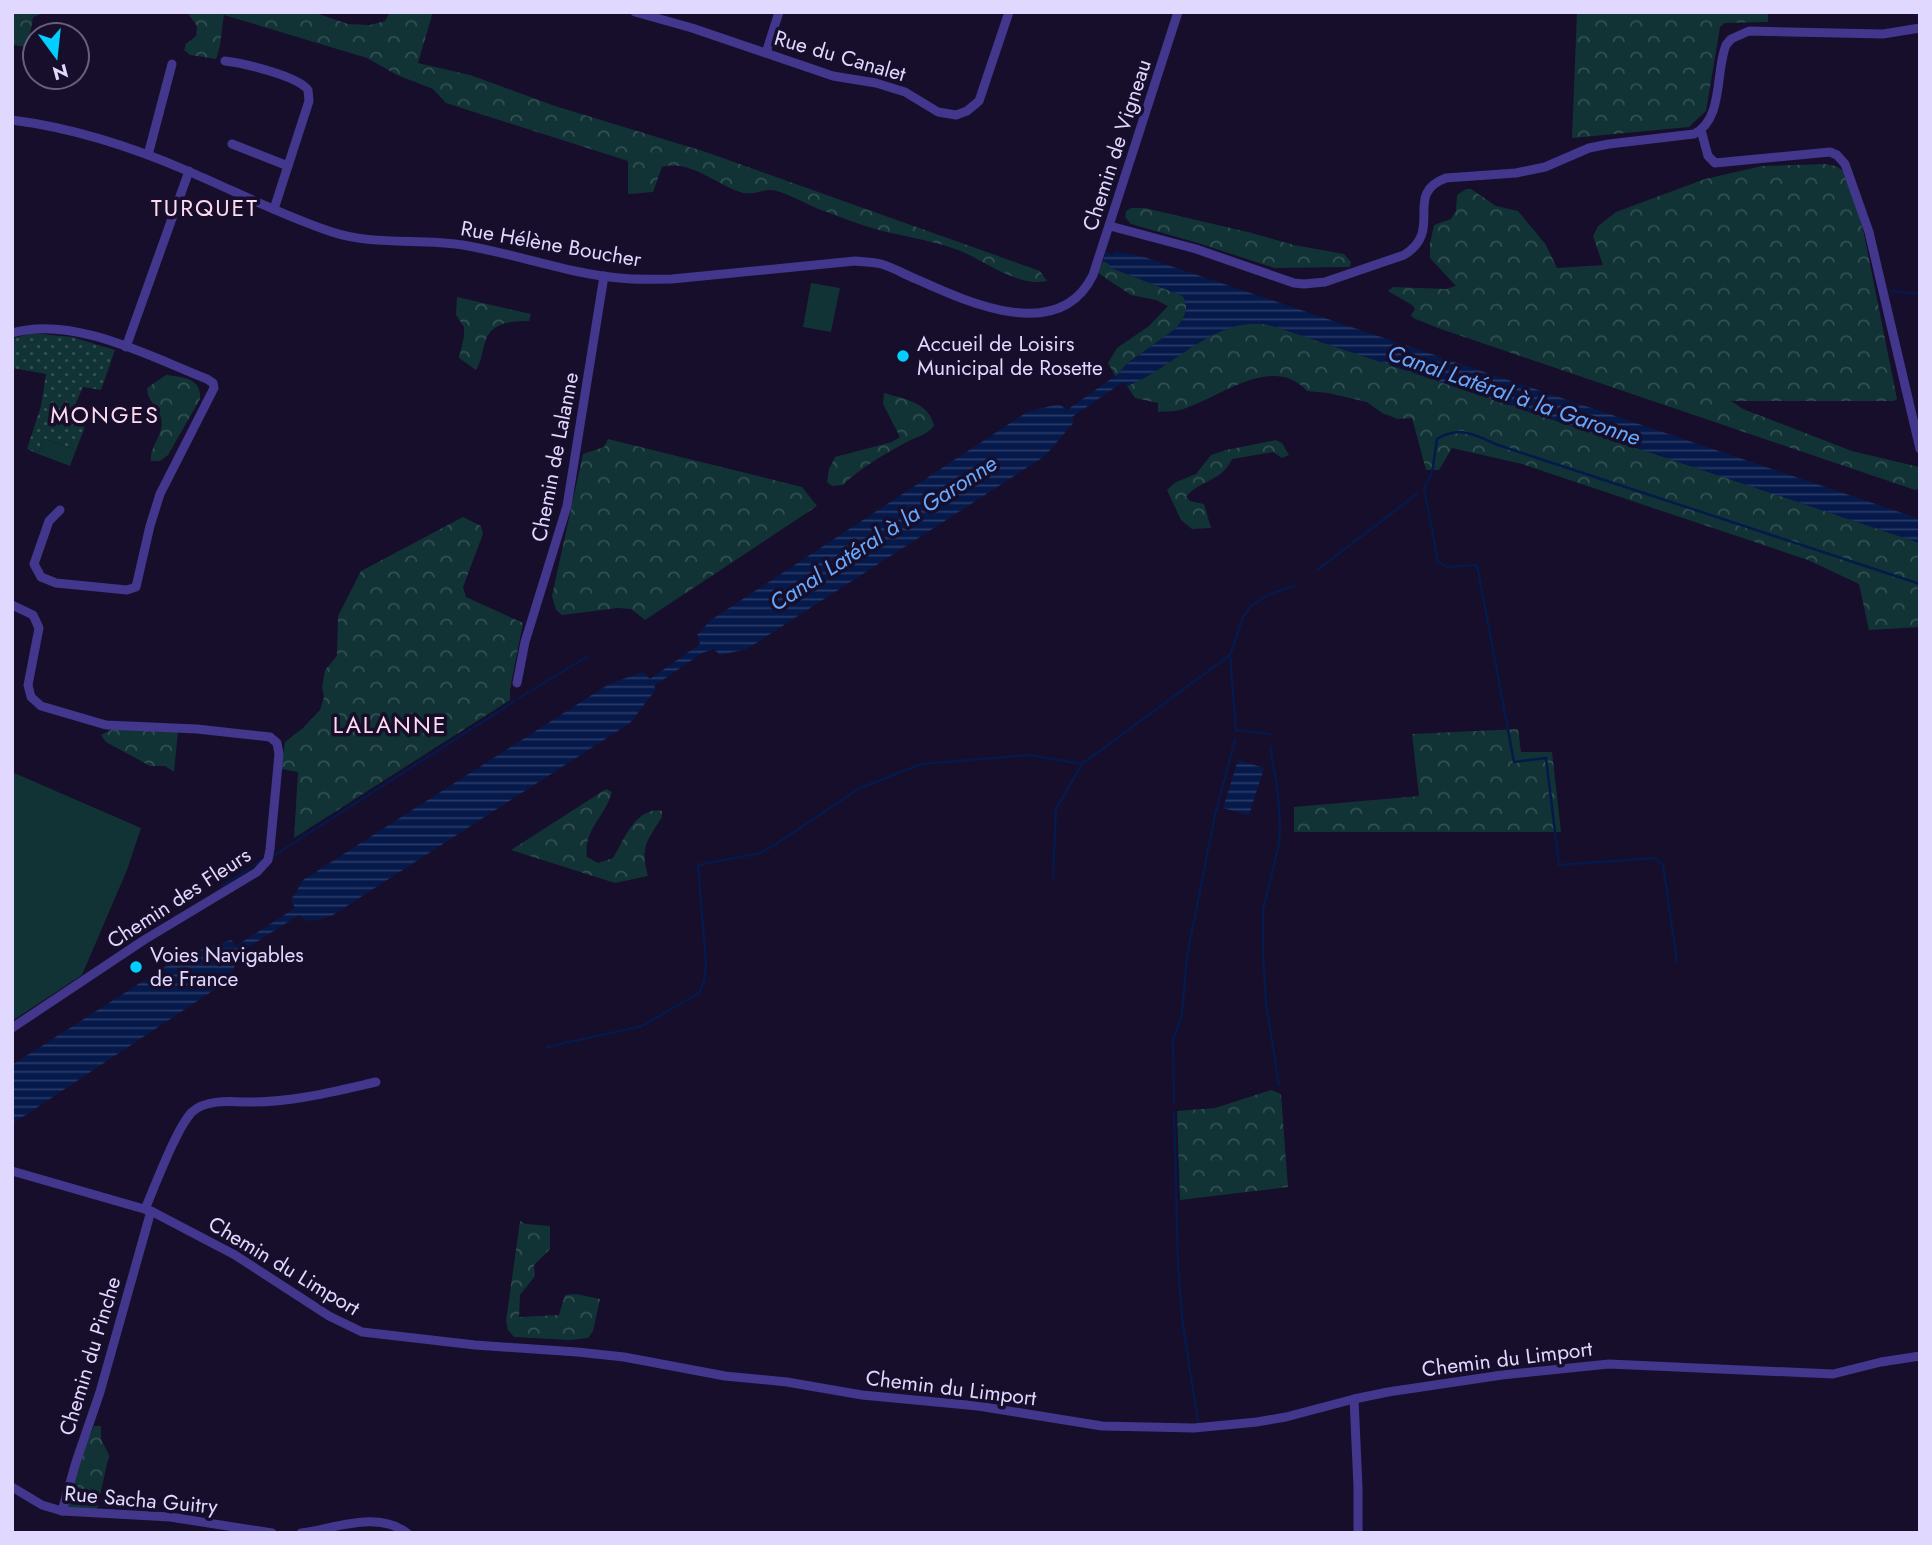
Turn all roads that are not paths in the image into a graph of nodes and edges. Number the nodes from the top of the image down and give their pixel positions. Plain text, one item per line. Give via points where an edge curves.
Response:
1 (635, 12) edge
2 (779, 12) edge
3 (1009, 12) edge
4 (1178, 12) edge
5 (1920, 28) edge
6 (766, 53) junction
7 (225, 61) dead end
8 (172, 64) dead end
9 (12, 120) edge
10 (1701, 130) junction
11 (232, 144) dead end
12 (148, 155) junction
13 (288, 166) junction
14 (189, 171) junction
15 (274, 209) junction
16 (1110, 226) junction
17 (604, 276) junction
18 (1087, 287) joint
19 (12, 332) edge
20 (126, 347) junction
21 (1920, 449) edge
22 (60, 510) dead end
23 (12, 605) edge
24 (517, 683) dead end
25 (12, 1028) edge
26 (376, 1082) dead end
27 (12, 1171) edge
28 (148, 1210) junction
29 (1920, 1356) edge
30 (1353, 1399) junction
31 (12, 1487) edge
32 (62, 1511) junction
33 (338, 1530) edge
34 (272, 1533) edge
35 (301, 1533) edge
36 (407, 1533) edge
37 (1357, 1533) edge

1 - 6 street, Rue du Canalet
2 - 6 street
3 - 6 street, Rue du Canalet via 979,101 956,115 938,112 905,92 833,76
4 - 16 street, Chemin de Vigneau
5 - 10 street via 1883,34 1740,34 1726,45 1715,103
7 - 13 street via 297,81 308,90 309,101
8 - 12 street
9 - 12 street, Rue Hélène Boucher via 54,127
10 - 16 street via 1589,148 1545,167 1516,173 1446,178 1425,196 1423,233 1415,249 1314,284 1294,283
10 - 21 street via 1708,156 1715,163 1830,152 1845,164 1869,232
11 - 13 street
12 - 14 street, Rue Hélène Boucher
13 - 15 street
14 - 15 street, Rue Hélène Boucher
14 - 20 street
15 - 17 street, Rue Hélène Boucher via 352,238 460,244
16 - 18 street, Chemin de Vigneau
17 - 18 street, Rue Hélène Boucher via 672,279 855,261 882,264 983,307 1027,313 1060,309
17 - 24 street, Chemin de Lalanne via 568,506 524,642
19 - 20 street via 61,330
20 - 22 street via 207,380 214,388 160,494 136,587 56,583 41,577 34,564 49,521
23 - 25 street, Chemin des Fleurs via 33,615 39,628 28,685 35,702 47,709 106,725 270,737 279,754 270,849 262,869
26 - 28 street, Chemin du Pinche via 295,1100 202,1105 186,1120
27 - 28 street, Chemin du Limport
28 - 30 street, Chemin du Limport via 256,1267 342,1324 370,1334 624,1357 725,1376 1122,1427 1194,1428 1257,1422
28 - 32 street, Chemin du Pinche via 100,1392
29 - 30 street, Chemin du Limport via 1833,1374 1609,1364
30 - 37 street
31 - 32 street, Rue Sacha Guitry
32 - 34 street, Rue Sacha Guitry via 170,1517
33 - 35 street
33 - 36 street via 380,1522

